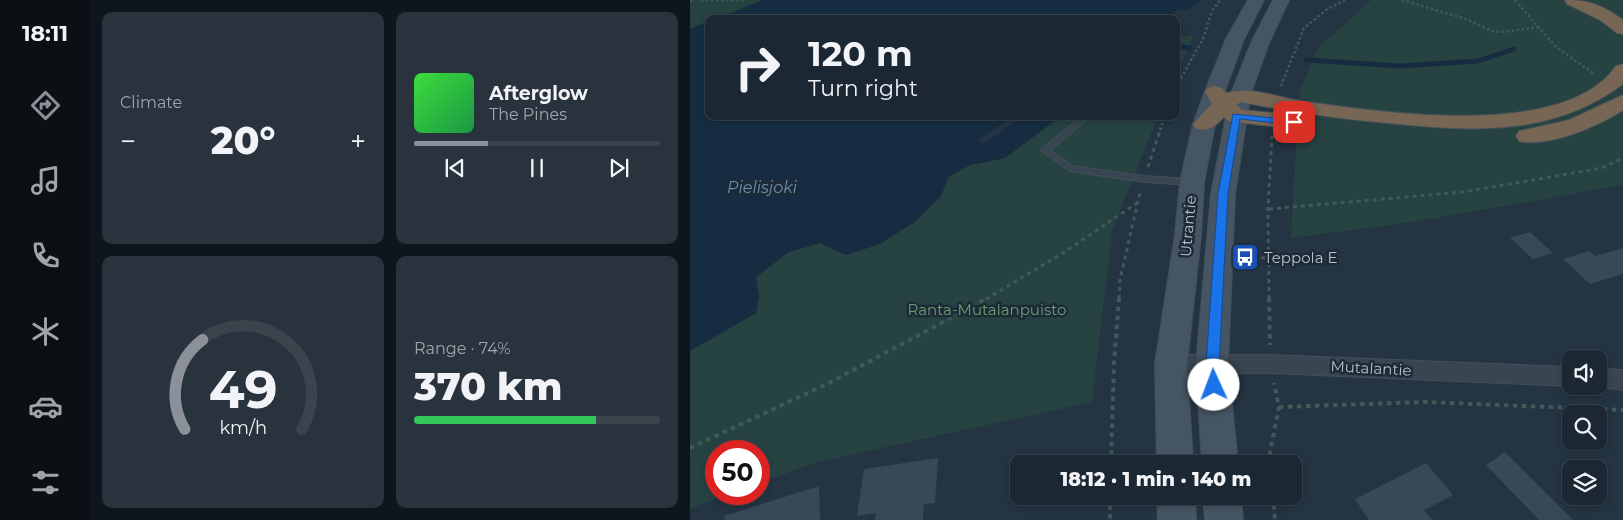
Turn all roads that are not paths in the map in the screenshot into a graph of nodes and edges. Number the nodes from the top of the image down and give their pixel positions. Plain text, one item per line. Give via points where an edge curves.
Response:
1 (1256, 0) edge
2 (1281, 0) edge
3 (1573, 0) edge
4 (1623, 29) edge
5 (1623, 70) edge
6 (1623, 101) edge
7 (1229, 103) junction
8 (1082, 120) edge
9 (1192, 182) junction
10 (1171, 364) junction
11 (1212, 365) junction
12 (1562, 377) edge
13 (1607, 379) edge
14 (1623, 380) edge
15 (1175, 455) edge
16 (1219, 455) edge
17 (1176, 505) edge
18 (1223, 505) edge
19 (1177, 520) edge
20 (1224, 520) edge

1 - 7 main road, Utrantie via 1235,38
2 - 7 main road, Utrantie
3 - 4 highway via 1606,16
5 - 7 highway via 1618,78 1596,94 1569,108 1519,120 1487,123
6 - 7 highway via 1564,129 1475,139 1424,138
7 - 9 main road, Utrantie via 1204,124
7 - 11 main road, Utrantie
8 - 9 lane via 1046,150 1070,168
9 - 10 main road, Utrantie
10 - 11 street, Mutalantie
10 - 15 main road, Utrantie
11 - 12 street, Mutalantie via 1270,364
11 - 16 main road, Utrantie
13 - 14 street
17 - 19 main road
18 - 20 main road

